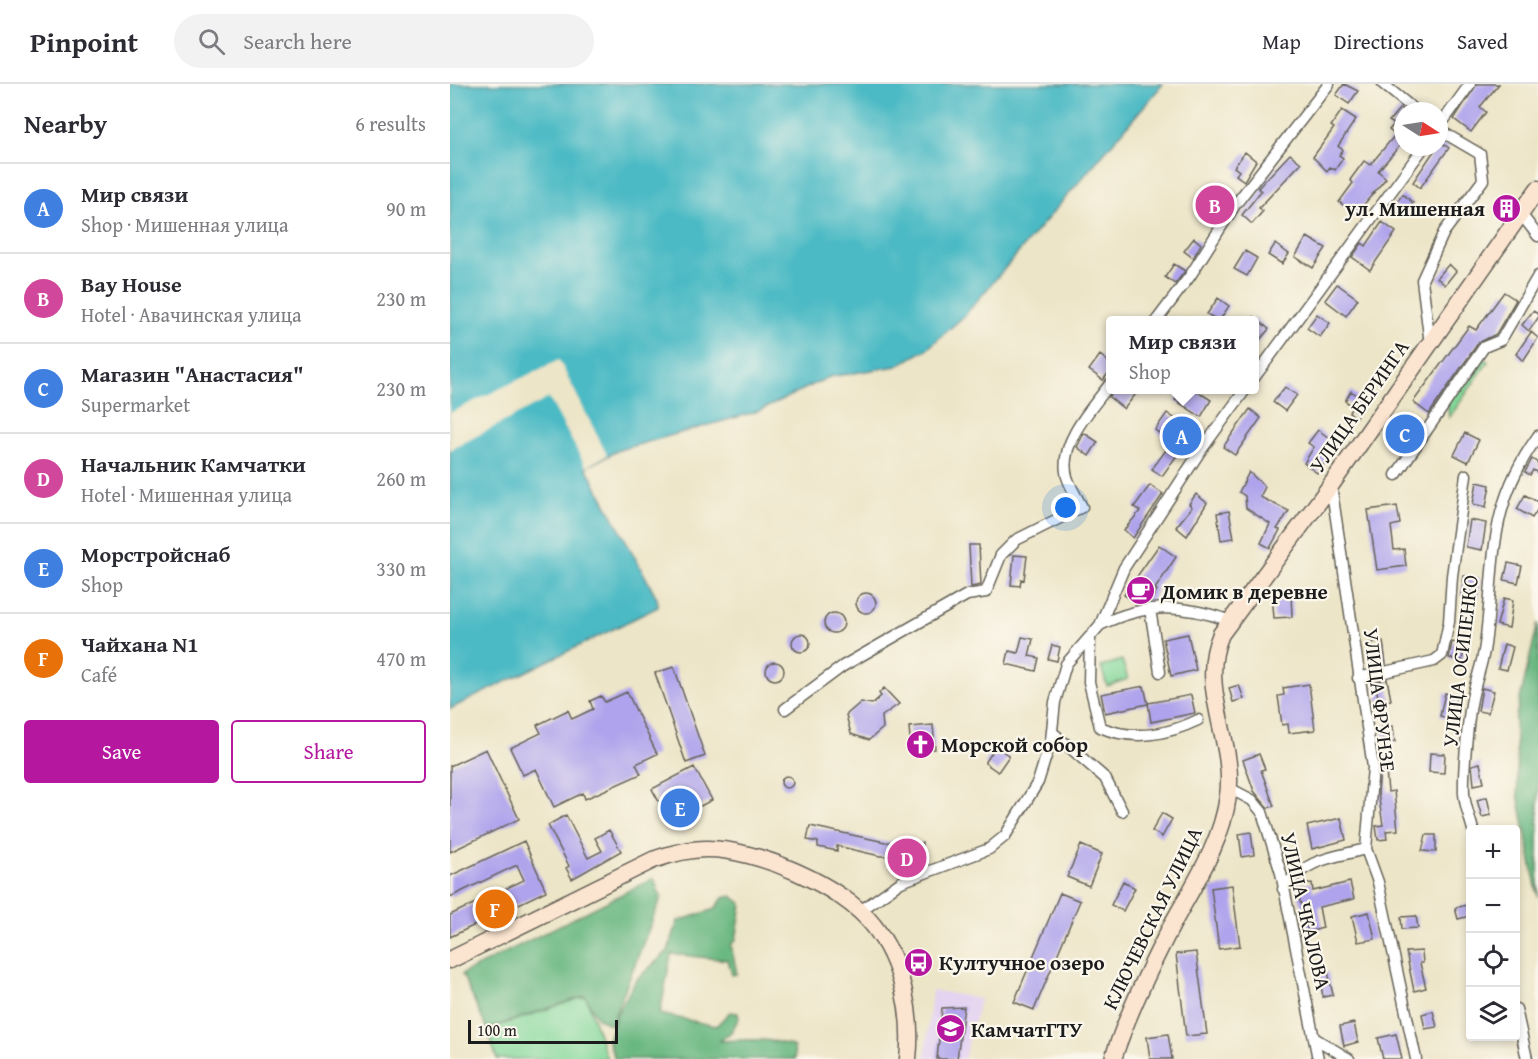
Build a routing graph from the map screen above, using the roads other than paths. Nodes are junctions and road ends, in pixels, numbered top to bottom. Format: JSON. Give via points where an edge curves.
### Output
{"nodes":[{"id":1,"x":1329,"y":84,"type":"edge"},
{"id":2,"x":1383,"y":84,"type":"edge"},
{"id":3,"x":1470,"y":84,"type":"edge"},
{"id":4,"x":1405,"y":102,"type":"edge"},
{"id":5,"x":1448,"y":116,"type":"edge"},
{"id":6,"x":1448,"y":134,"type":"edge"},
{"id":7,"x":1417,"y":156,"type":"edge"},
{"id":8,"x":1538,"y":189,"type":"edge"},
{"id":9,"x":1521,"y":214,"type":"junction"},
{"id":10,"x":1538,"y":236,"type":"edge"},
{"id":11,"x":1538,"y":276,"type":"edge"},
{"id":12,"x":1161,"y":316,"type":"edge"},
{"id":13,"x":1430,"y":344,"type":"junction"},
{"id":14,"x":1259,"y":371,"type":"edge"},
{"id":15,"x":1106,"y":390,"type":"edge"},
{"id":16,"x":1242,"y":394,"type":"edge"},
{"id":17,"x":1538,"y":436,"type":"edge"},
{"id":18,"x":1466,"y":475,"type":"dead end"},
{"id":19,"x":1396,"y":476,"type":"dead end"},
{"id":20,"x":1331,"y":484,"type":"junction"},
{"id":21,"x":1150,"y":609,"type":"junction"},
{"id":22,"x":1228,"y":620,"type":"junction"},
{"id":23,"x":1100,"y":625,"type":"junction"},
{"id":24,"x":1090,"y":638,"type":"junction"},
{"id":25,"x":1160,"y":672,"type":"dead end"},
{"id":26,"x":1358,"y":678,"type":"junction"},
{"id":27,"x":785,"y":709,"type":"dead end"},
{"id":28,"x":1198,"y":720,"type":"dead end"},
{"id":29,"x":1052,"y":732,"type":"junction"},
{"id":30,"x":1229,"y":788,"type":"junction"},
{"id":31,"x":1122,"y":811,"type":"dead end"},
{"id":32,"x":1472,"y":825,"type":"edge"},
{"id":33,"x":1366,"y":849,"type":"junction"},
{"id":34,"x":1283,"y":889,"type":"junction"},
{"id":35,"x":860,"y":911,"type":"junction"},
{"id":36,"x":450,"y":960,"type":"edge"},
{"id":37,"x":1520,"y":1030,"type":"edge"},
{"id":38,"x":1316,"y":1039,"type":"junction"},
{"id":39,"x":908,"y":1059,"type":"edge"},
{"id":40,"x":1113,"y":1059,"type":"edge"},
{"id":41,"x":1318,"y":1059,"type":"edge"},
{"id":42,"x":1349,"y":1059,"type":"edge"},
{"id":43,"x":1416,"y":1059,"type":"edge"},
{"id":44,"x":1527,"y":1059,"type":"edge"}],
"edges":[{"from":1,"to":12,"type":"street","via":[[1241,196]]},
{"from":2,"to":4,"type":"street"},
{"from":3,"to":5,"type":"street"},
{"from":6,"to":13,"type":"street","via":[[1480,154],[1483,180],[1444,232],[1422,280]]},
{"from":7,"to":14,"type":"street"},
{"from":8,"to":9,"type":"main road","name":"УЛИЦА БЕРИНГА"},
{"from":9,"to":10,"type":"street"},
{"from":9,"to":13,"type":"main road","name":"УЛИЦА БЕРИНГА"},
{"from":11,"to":19,"type":"street","via":[[1501,340],[1484,347]]},
{"from":13,"to":20,"type":"main road","name":"УЛИЦА БЕРИНГА"},
{"from":15,"to":27,"type":"street","via":[[1070,443],[1066,459],[1066,474],[1082,507],[1016,540],[1001,555],[986,592],[967,595],[843,666]]},
{"from":16,"to":23,"type":"street","via":[[1124,568]]},
{"from":17,"to":32,"type":"street","name":"УЛИЦА ОСИПЕНКО","via":[[1513,474],[1493,549],[1485,647],[1472,696],[1464,794]]},
{"from":18,"to":26,"type":"street","via":[[1442,655],[1434,661]]},
{"from":20,"to":22,"type":"main road","name":"УЛИЦА БЕРИНГА"},
{"from":20,"to":26,"type":"street","name":"УЛИЦА ФРУНЗЕ"},
{"from":21,"to":22,"type":"street","via":[[1175,607]]},
{"from":21,"to":23,"type":"street","via":[[1125,613]]},
{"from":21,"to":25,"type":"street"},
{"from":22,"to":30,"type":"main road","name":"КЛЮЧЕВСКАЯ УЛИЦА","via":[[1217,642],[1213,678],[1228,759]]},
{"from":23,"to":24,"type":"street"},
{"from":24,"to":28,"type":"street","via":[[1089,682],[1100,727],[1134,737],[1179,729]]},
{"from":24,"to":29,"type":"street","via":[[1066,664],[1055,702]]},
{"from":26,"to":33,"type":"street","name":"УЛИЦА ФРУНЗЕ","via":[[1372,767]]},
{"from":29,"to":31,"type":"street","via":[[1105,778]]},
{"from":29,"to":35,"type":"street","via":[[1035,788],[1005,836],[989,849],[890,888]]},
{"from":30,"to":34,"type":"street","name":"УЛИЦА ЧКАЛОВА","via":[[1252,800],[1262,812]]},
{"from":30,"to":40,"type":"main road","name":"КЛЮЧЕВСКАЯ УЛИЦА","via":[[1211,853],[1155,959]]},
{"from":33,"to":34,"type":"street","via":[[1297,871]]},
{"from":33,"to":43,"type":"street","name":"УЛИЦА ФРУНЗЕ","via":[[1378,882]]},
{"from":34,"to":38,"type":"street","name":"УЛИЦА ЧКАЛОВА"},
{"from":35,"to":36,"type":"main road","via":[[828,889],[767,862],[731,851],[694,849],[632,869]]},
{"from":35,"to":39,"type":"main road","via":[[882,936],[899,977],[909,1021]]},
{"from":37,"to":44,"type":"street"},
{"from":38,"to":41,"type":"street","name":"УЛИЦА ЧКАЛОВА"},
{"from":38,"to":42,"type":"street"}]}
